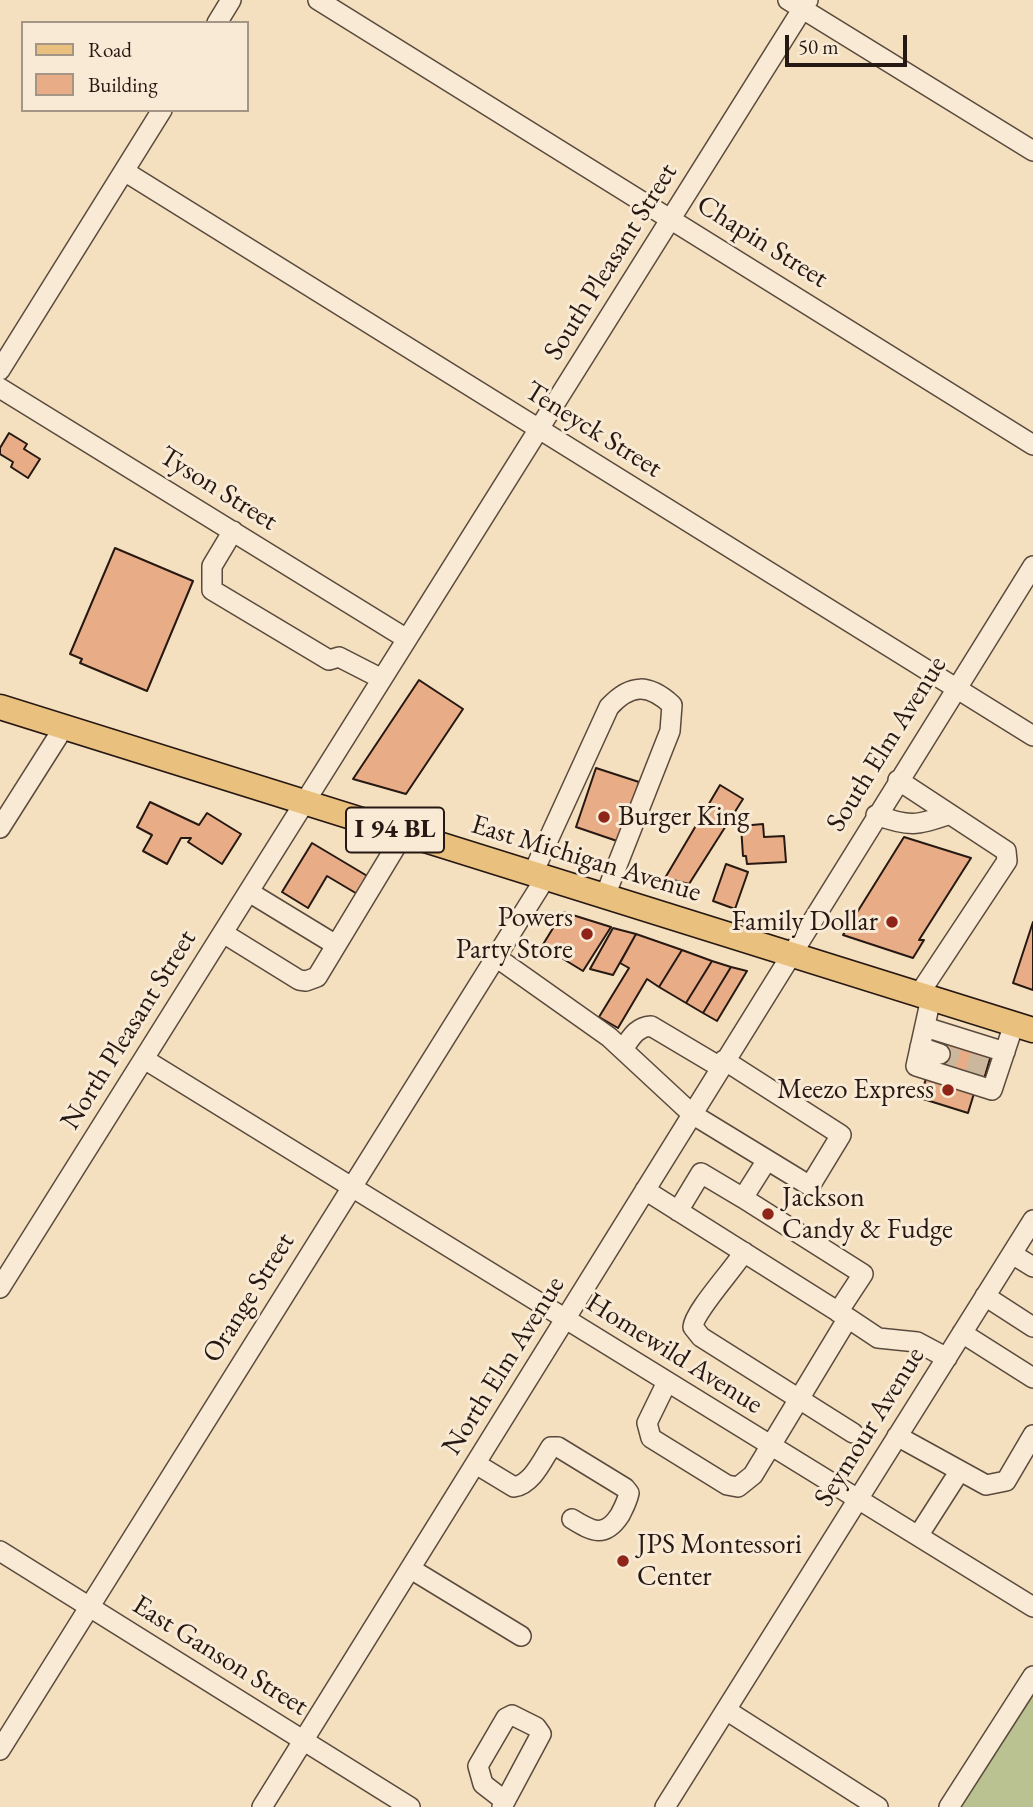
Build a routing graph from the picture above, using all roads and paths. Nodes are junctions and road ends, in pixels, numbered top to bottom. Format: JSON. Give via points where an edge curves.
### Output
{"nodes":[{"id":1,"x":231,"y":0,"type":"edge"},
{"id":2,"x":318,"y":0,"type":"edge"},
{"id":3,"x":800,"y":3,"type":"edge"},
{"id":4,"x":218,"y":21,"type":"edge"},
{"id":5,"x":161,"y":112,"type":"edge"},
{"id":6,"x":1033,"y":151,"type":"edge"},
{"id":7,"x":124,"y":171,"type":"junction"},
{"id":8,"x":671,"y":218,"type":"junction"},
{"id":9,"x":0,"y":370,"type":"edge"},
{"id":10,"x":0,"y":388,"type":"edge"},
{"id":11,"x":539,"y":430,"type":"junction"},
{"id":12,"x":1033,"y":445,"type":"edge"},
{"id":13,"x":233,"y":531,"type":"junction"},
{"id":14,"x":1033,"y":566,"type":"edge"},
{"id":15,"x":407,"y":639,"type":"junction"},
{"id":16,"x":382,"y":679,"type":"junction"},
{"id":17,"x":956,"y":687,"type":"junction"},
{"id":18,"x":0,"y":707,"type":"edge"},
{"id":19,"x":64,"y":727,"type":"junction"},
{"id":20,"x":1033,"y":736,"type":"edge"},
{"id":21,"x":898,"y":780,"type":"junction"},
{"id":22,"x":305,"y":803,"type":"junction"},
{"id":23,"x":950,"y":814,"type":"junction"},
{"id":24,"x":876,"y":815,"type":"junction"},
{"id":25,"x":0,"y":828,"type":"edge"},
{"id":26,"x":404,"y":834,"type":"junction"},
{"id":27,"x":539,"y":875,"type":"junction"},
{"id":28,"x":249,"y":892,"type":"junction"},
{"id":29,"x":605,"y":896,"type":"junction"},
{"id":30,"x":223,"y":933,"type":"junction"},
{"id":31,"x":337,"y":945,"type":"junction"},
{"id":32,"x":790,"y":953,"type":"junction"},
{"id":33,"x":496,"y":957,"type":"junction"},
{"id":34,"x":925,"y":996,"type":"junction"},
{"id":35,"x":925,"y":1027,"type":"junction"},
{"id":36,"x":1023,"y":1027,"type":"edge"},
{"id":37,"x":920,"y":1047,"type":"junction"},
{"id":38,"x":623,"y":1049,"type":"junction"},
{"id":39,"x":1005,"y":1052,"type":"junction"},
{"id":40,"x":940,"y":1054,"type":"tunnel mouth"},
{"id":41,"x":144,"y":1059,"type":"junction"},
{"id":42,"x":722,"y":1064,"type":"junction"},
{"id":43,"x":692,"y":1114,"type":"junction"},
{"id":44,"x":767,"y":1160,"type":"junction"},
{"id":45,"x":352,"y":1186,"type":"junction"},
{"id":46,"x":645,"y":1190,"type":"junction"},
{"id":47,"x":743,"y":1198,"type":"junction"},
{"id":48,"x":678,"y":1211,"type":"junction"},
{"id":49,"x":1033,"y":1220,"type":"edge"},
{"id":50,"x":744,"y":1252,"type":"junction"},
{"id":51,"x":1012,"y":1254,"type":"junction"},
{"id":52,"x":1033,"y":1268,"type":"edge"},
{"id":53,"x":0,"y":1288,"type":"edge"},
{"id":54,"x":985,"y":1296,"type":"junction"},
{"id":55,"x":843,"y":1315,"type":"junction"},
{"id":56,"x":566,"y":1320,"type":"junction"},
{"id":57,"x":1033,"y":1327,"type":"edge"},
{"id":58,"x":962,"y":1333,"type":"junction"},
{"id":59,"x":947,"y":1358,"type":"junction"},
{"id":60,"x":1033,"y":1378,"type":"edge"},
{"id":61,"x":667,"y":1382,"type":"junction"},
{"id":62,"x":798,"y":1398,"type":"junction"},
{"id":63,"x":853,"y":1433,"type":"dead end"},
{"id":64,"x":1033,"y":1435,"type":"edge"},
{"id":65,"x":897,"y":1436,"type":"junction"},
{"id":66,"x":770,"y":1446,"type":"junction"},
{"id":67,"x":476,"y":1464,"type":"junction"},
{"id":68,"x":959,"y":1472,"type":"junction"},
{"id":69,"x":858,"y":1499,"type":"junction"},
{"id":70,"x":572,"y":1519,"type":"dead end"},
{"id":71,"x":918,"y":1536,"type":"junction"},
{"id":72,"x":0,"y":1551,"type":"edge"},
{"id":73,"x":411,"y":1569,"type":"junction"},
{"id":74,"x":88,"y":1607,"type":"junction"},
{"id":75,"x":1033,"y":1607,"type":"edge"},
{"id":76,"x":521,"y":1636,"type":"dead end"},
{"id":77,"x":1033,"y":1676,"type":"edge"},
{"id":78,"x":726,"y":1710,"type":"junction"},
{"id":79,"x":304,"y":1741,"type":"junction"},
{"id":80,"x":0,"y":1750,"type":"edge"},
{"id":81,"x":262,"y":1807,"type":"edge"},
{"id":82,"x":410,"y":1807,"type":"edge"},
{"id":83,"x":665,"y":1807,"type":"edge"},
{"id":84,"x":878,"y":1807,"type":"edge"},
{"id":85,"x":949,"y":1807,"type":"edge"}],
"edges":[{"from":1,"to":4,"type":"street"},
{"from":2,"to":8,"type":"street","name":"Chapin Street"},
{"from":3,"to":6,"type":"street"},
{"from":3,"to":8,"type":"street","name":"South Pleasant Street"},
{"from":5,"to":7,"type":"street"},
{"from":7,"to":9,"type":"street"},
{"from":7,"to":11,"type":"street","name":"Teneyck Street"},
{"from":8,"to":11,"type":"street","name":"South Pleasant Street"},
{"from":8,"to":12,"type":"street","name":"Chapin Street"},
{"from":10,"to":13,"type":"street","name":"Tyson Street"},
{"from":11,"to":15,"type":"street","name":"South Pleasant Street"},
{"from":11,"to":17,"type":"street","name":"Teneyck Street"},
{"from":13,"to":15,"type":"street","name":"Tyson Street"},
{"from":13,"to":16,"type":"street","via":[[212,566],[212,590],[329,660],[339,657]]},
{"from":14,"to":17,"type":"street","name":"South Elm Avenue"},
{"from":15,"to":16,"type":"street","name":"South Pleasant Street"},
{"from":16,"to":22,"type":"street","name":"South Pleasant Street"},
{"from":17,"to":20,"type":"street","name":"Teneyck Street"},
{"from":17,"to":21,"type":"street","name":"South Elm Avenue"},
{"from":18,"to":19,"type":"main road","name":"East Michigan Avenue","number":"I 94 BL"},
{"from":19,"to":22,"type":"main road","name":"East Michigan Avenue","number":"I 94 BL"},
{"from":19,"to":25,"type":"street"},
{"from":21,"to":23,"type":"street"},
{"from":21,"to":24,"type":"street","name":"South Elm Avenue"},
{"from":22,"to":26,"type":"main road","name":"East Michigan Avenue","number":"I 94 BL"},
{"from":22,"to":28,"type":"street","name":"North Pleasant Street"},
{"from":23,"to":24,"type":"street","via":[[918,825]]},
{"from":23,"to":34,"type":"street","via":[[1006,851],[1007,861]]},
{"from":24,"to":32,"type":"street","name":"South Elm Avenue"},
{"from":26,"to":27,"type":"main road","name":"East Michigan Avenue","number":"I 94 BL"},
{"from":26,"to":31,"type":"street"},
{"from":27,"to":29,"type":"main road","name":"East Michigan Avenue","number":"I 94 BL"},
{"from":27,"to":29,"type":"street","name":"Orange Street","via":[[609,707],[622,694],[638,688],[660,694],[672,705],[670,731]]},
{"from":27,"to":33,"type":"street","name":"Orange Street"},
{"from":28,"to":30,"type":"street","name":"North Pleasant Street"},
{"from":28,"to":31,"type":"street"},
{"from":29,"to":32,"type":"main road","name":"East Michigan Avenue","number":"I 94 BL"},
{"from":30,"to":31,"type":"street","via":[[306,981],[317,977]]},
{"from":30,"to":41,"type":"street","name":"North Pleasant Street"},
{"from":32,"to":34,"type":"main road","name":"East Michigan Avenue","number":"I 94 BL"},
{"from":32,"to":42,"type":"street","name":"North Elm Avenue"},
{"from":33,"to":38,"type":"street"},
{"from":33,"to":45,"type":"street","name":"Orange Street"},
{"from":34,"to":35,"type":"street"},
{"from":34,"to":36,"type":"main road","name":"East Michigan Avenue","number":"I 94 BL"},
{"from":35,"to":37,"type":"street"},
{"from":35,"to":39,"type":"street"},
{"from":36,"to":39,"type":"street"},
{"from":37,"to":39,"type":"street","via":[[916,1066],[992,1090],[993,1070]]},
{"from":37,"to":40,"type":"street"},
{"from":38,"to":42,"type":"street","via":[[635,1032],[651,1026]]},
{"from":38,"to":43,"type":"street"},
{"from":41,"to":45,"type":"street","name":"Homewild Avenue"},
{"from":41,"to":53,"type":"street","name":"North Pleasant Street"},
{"from":42,"to":43,"type":"street","name":"North Elm Avenue"},
{"from":42,"to":44,"type":"street","via":[[841,1135],[810,1186]]},
{"from":43,"to":44,"type":"street"},
{"from":43,"to":46,"type":"street","name":"North Elm Avenue"},
{"from":44,"to":47,"type":"street"},
{"from":45,"to":56,"type":"street","name":"Homewild Avenue"},
{"from":45,"to":74,"type":"street","name":"Orange Street"},
{"from":46,"to":48,"type":"street"},
{"from":46,"to":56,"type":"street","name":"North Elm Avenue"},
{"from":47,"to":48,"type":"street","via":[[701,1173]]},
{"from":47,"to":55,"type":"street","via":[[863,1274]]},
{"from":48,"to":50,"type":"street"},
{"from":49,"to":51,"type":"street","name":"Seymour Avenue"},
{"from":50,"to":55,"type":"street"},
{"from":50,"to":62,"type":"street","via":[[693,1318],[693,1327],[701,1338]]},
{"from":51,"to":52,"type":"street"},
{"from":51,"to":54,"type":"street","name":"Seymour Avenue"},
{"from":54,"to":57,"type":"street"},
{"from":54,"to":58,"type":"street","name":"Seymour Avenue"},
{"from":55,"to":59,"type":"street","via":[[878,1338],[917,1342]]},
{"from":55,"to":62,"type":"street"},
{"from":56,"to":61,"type":"street","name":"Homewild Avenue"},
{"from":56,"to":67,"type":"street","name":"North Elm Avenue"},
{"from":58,"to":59,"type":"street","name":"Seymour Avenue"},
{"from":58,"to":60,"type":"street"},
{"from":59,"to":65,"type":"street","name":"Seymour Avenue"},
{"from":61,"to":66,"type":"street","name":"Homewild Avenue"},
{"from":61,"to":66,"type":"street","via":[[647,1423],[659,1445],[738,1487],[753,1475]]},
{"from":62,"to":63,"type":"street"},
{"from":62,"to":66,"type":"street"},
{"from":64,"to":68,"type":"street","via":[[1006,1481],[986,1486]]},
{"from":65,"to":68,"type":"street"},
{"from":65,"to":69,"type":"street","name":"Seymour Avenue"},
{"from":66,"to":69,"type":"street","name":"Homewild Avenue"},
{"from":67,"to":70,"type":"street","via":[[514,1487],[520,1486],[551,1447],[558,1447],[629,1493],[612,1527],[602,1533]]},
{"from":67,"to":73,"type":"street","name":"North Elm Avenue"},
{"from":68,"to":71,"type":"street"},
{"from":69,"to":71,"type":"street","name":"Homewild Avenue"},
{"from":69,"to":78,"type":"street","name":"Seymour Avenue"},
{"from":71,"to":75,"type":"street","name":"Homewild Avenue"},
{"from":72,"to":74,"type":"street","name":"East Ganson Street"},
{"from":73,"to":76,"type":"street"},
{"from":73,"to":79,"type":"street","name":"North Elm Avenue"},
{"from":74,"to":79,"type":"street","name":"East Ganson Street"},
{"from":74,"to":80,"type":"street","name":"Orange Street"},
{"from":77,"to":85,"type":"street"},
{"from":78,"to":83,"type":"street","name":"Seymour Avenue"},
{"from":78,"to":84,"type":"street"},
{"from":79,"to":81,"type":"street","name":"North Elm Avenue"},
{"from":79,"to":82,"type":"street","name":"East Ganson Street"}]}
